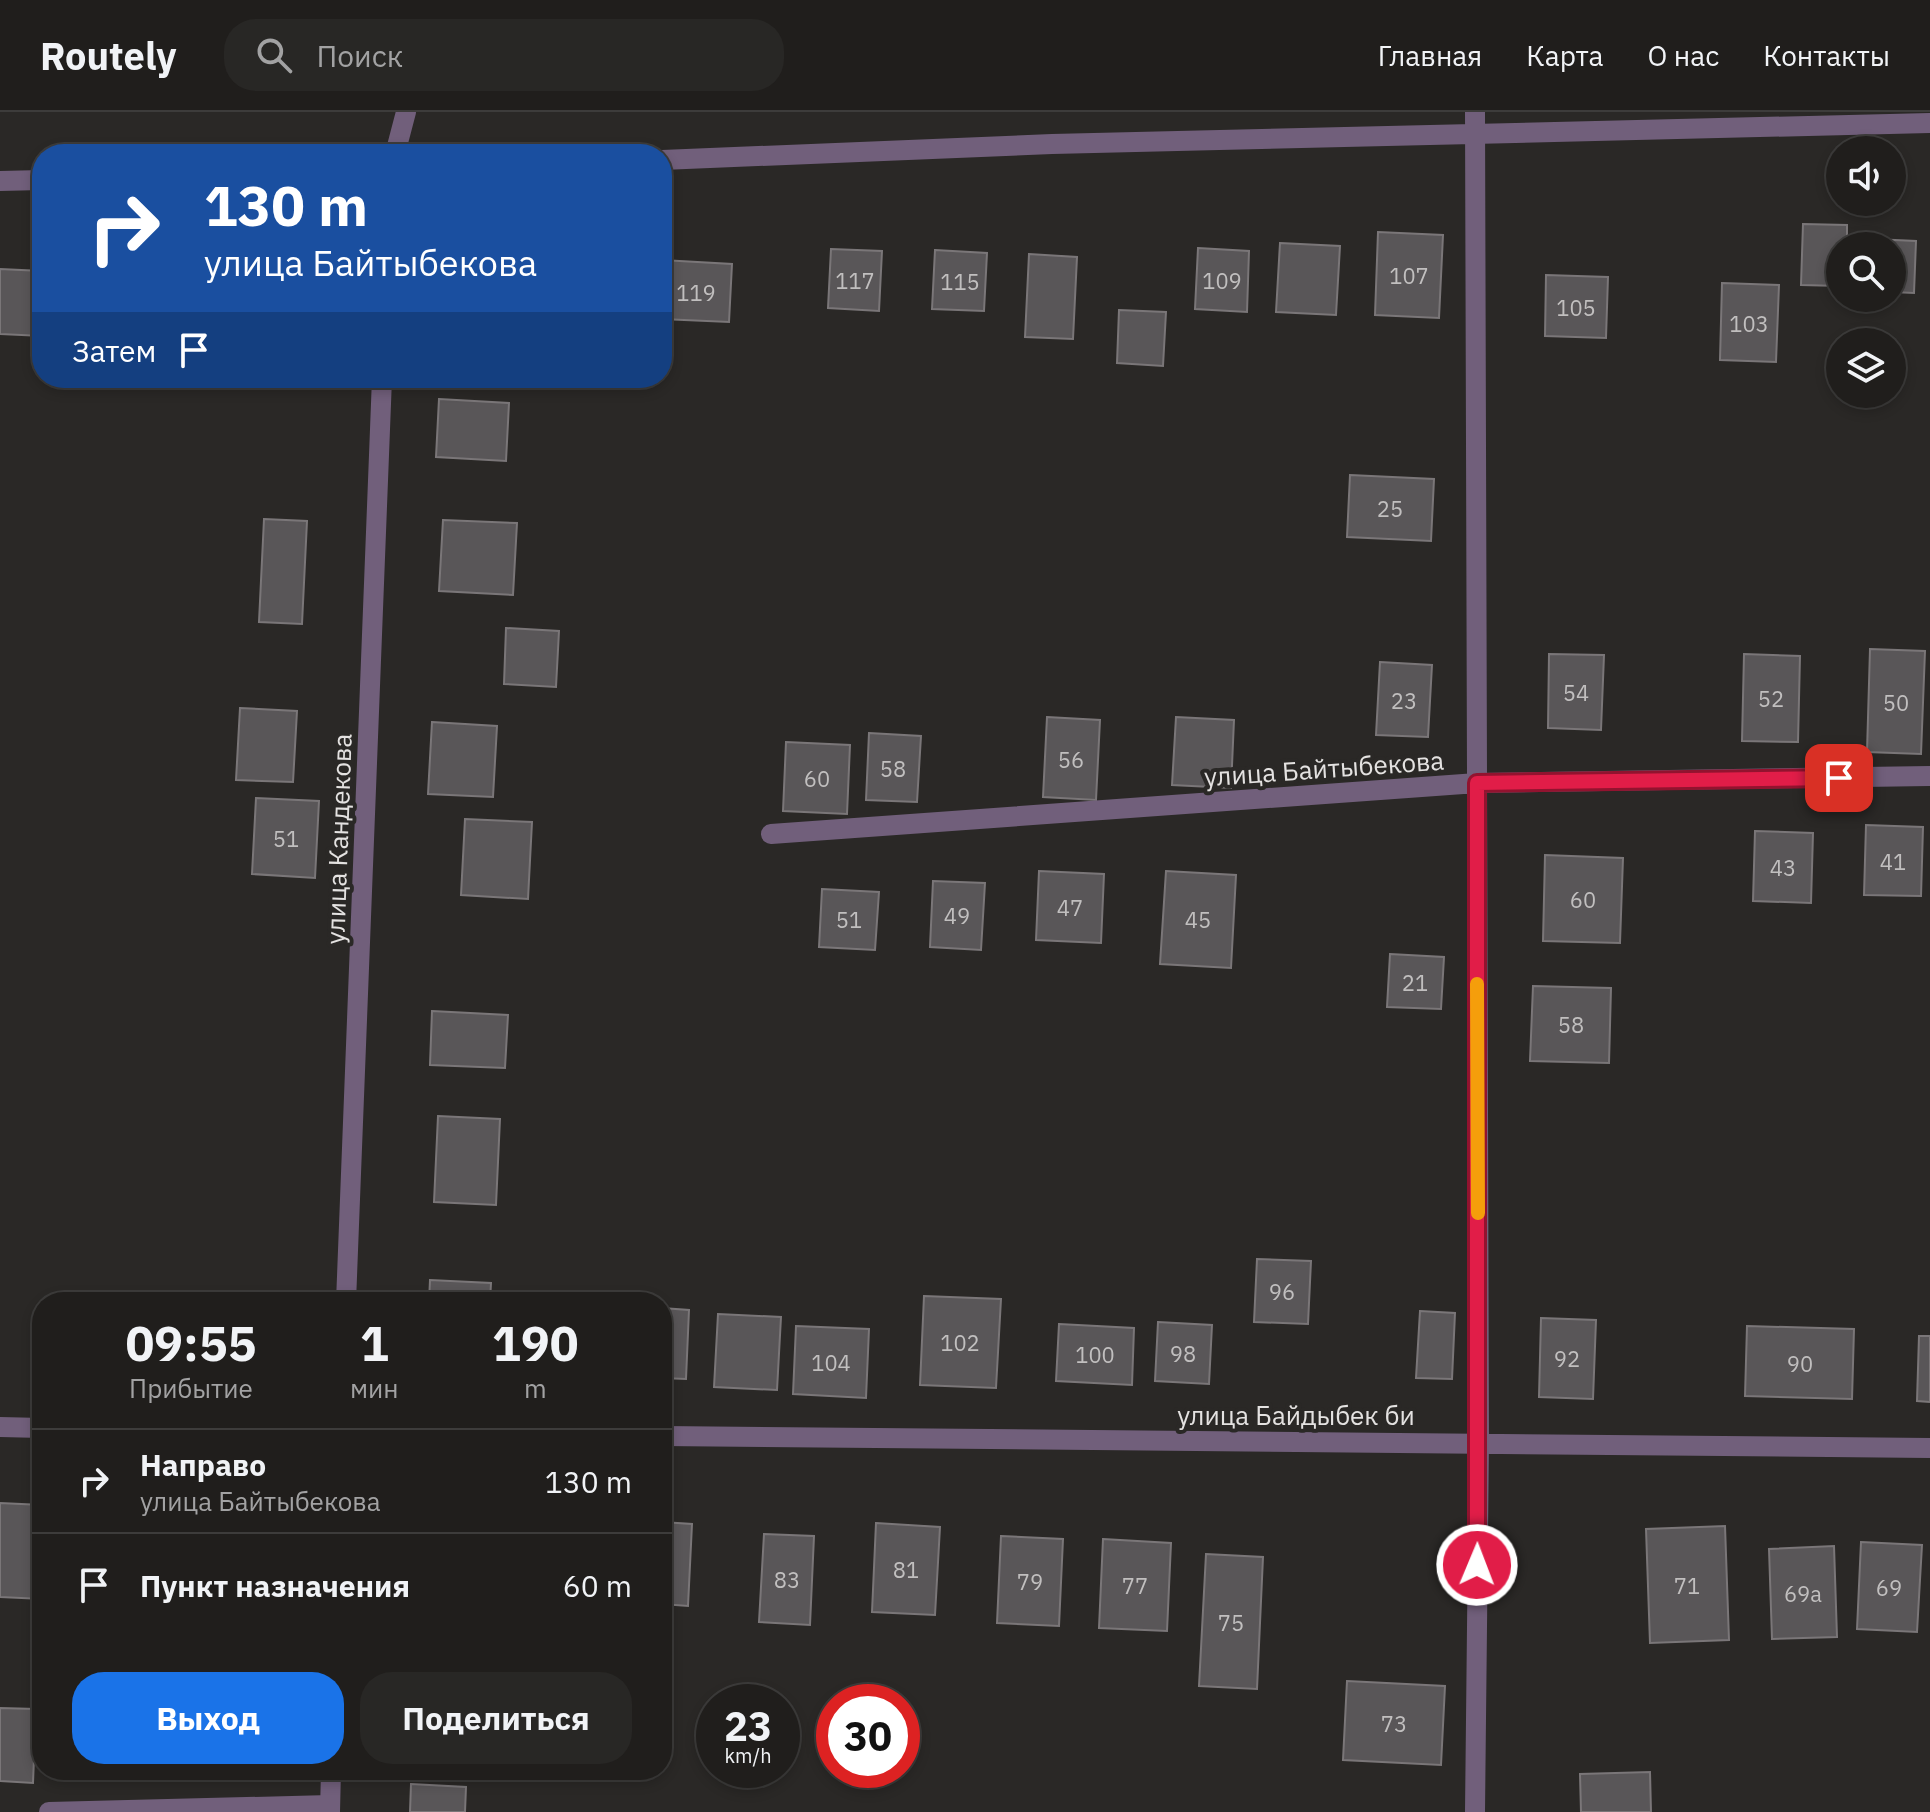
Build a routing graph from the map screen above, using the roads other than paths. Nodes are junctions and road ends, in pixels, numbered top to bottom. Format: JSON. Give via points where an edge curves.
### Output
{"nodes":[{"id":1,"x":406,"y":112,"type":"edge"},
{"id":2,"x":1475,"y":112,"type":"edge"},
{"id":3,"x":1930,"y":123,"type":"edge"},
{"id":4,"x":1476,"y":134,"type":"junction"},
{"id":5,"x":398,"y":144,"type":"edge"},
{"id":6,"x":672,"y":160,"type":"edge"},
{"id":7,"x":32,"y":180,"type":"edge"},
{"id":8,"x":0,"y":181,"type":"edge"},
{"id":9,"x":382,"y":388,"type":"edge"},
{"id":10,"x":1930,"y":776,"type":"edge"},
{"id":11,"x":1477,"y":783,"type":"junction"},
{"id":12,"x":771,"y":834,"type":"dead end"},
{"id":13,"x":346,"y":1292,"type":"edge"},
{"id":14,"x":0,"y":1427,"type":"edge"},
{"id":15,"x":32,"y":1428,"type":"edge"},
{"id":16,"x":672,"y":1436,"type":"edge"},
{"id":17,"x":1479,"y":1442,"type":"junction"},
{"id":18,"x":1930,"y":1448,"type":"edge"},
{"id":19,"x":331,"y":1780,"type":"edge"},
{"id":20,"x":330,"y":1808,"type":"edge"},
{"id":21,"x":49,"y":1812,"type":"edge"},
{"id":22,"x":1475,"y":1812,"type":"edge"}],
"edges":[{"from":1,"to":5,"type":"street"},
{"from":2,"to":4,"type":"street"},
{"from":3,"to":4,"type":"street"},
{"from":4,"to":6,"type":"street"},
{"from":4,"to":11,"type":"street"},
{"from":7,"to":8,"type":"street"},
{"from":9,"to":13,"type":"street","name":"улица Кандекова"},
{"from":10,"to":11,"type":"street","name":"улица Байтыбекова"},
{"from":11,"to":12,"type":"street","name":"улица Байтыбекова"},
{"from":11,"to":17,"type":"street"},
{"from":14,"to":15,"type":"street"},
{"from":16,"to":17,"type":"street","name":"улица Байдыбек би"},
{"from":17,"to":18,"type":"street","name":"улица Байдыбек би"},
{"from":17,"to":22,"type":"street"},
{"from":19,"to":20,"type":"street"},
{"from":20,"to":21,"type":"street"}]}
